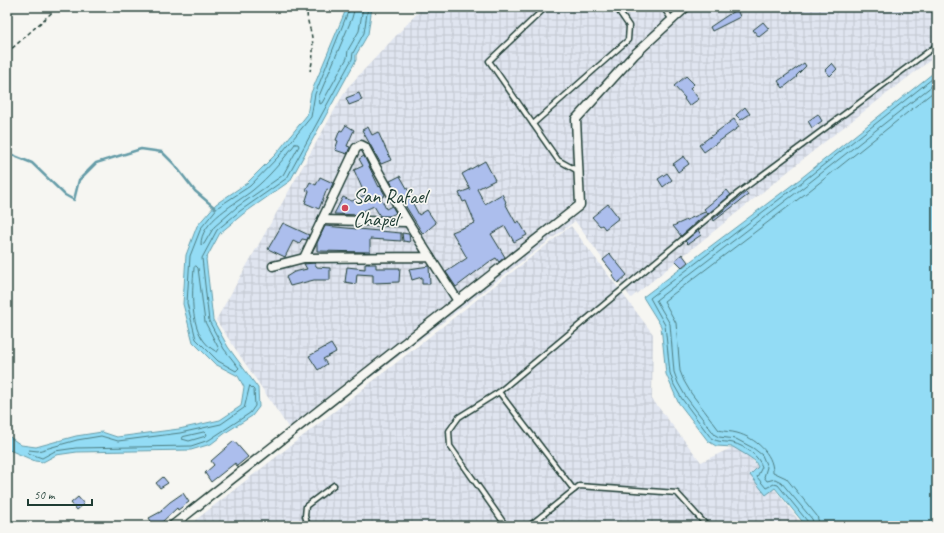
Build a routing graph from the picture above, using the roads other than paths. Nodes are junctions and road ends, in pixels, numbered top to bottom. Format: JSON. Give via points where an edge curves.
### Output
{"nodes":[{"id":1,"x":546,"y":7,"type":"edge"},
{"id":2,"x":616,"y":7,"type":"edge"},
{"id":3,"x":663,"y":7,"type":"edge"},
{"id":4,"x":686,"y":7,"type":"edge"},
{"id":5,"x":672,"y":20,"type":"junction"},
{"id":6,"x":937,"y":45,"type":"edge"},
{"id":7,"x":533,"y":124,"type":"junction"},
{"id":8,"x":578,"y":171,"type":"junction"},
{"id":9,"x":322,"y":220,"type":"junction"},
{"id":10,"x":407,"y":222,"type":"junction"},
{"id":11,"x":430,"y":257,"type":"junction"},
{"id":12,"x":304,"y":258,"type":"junction"},
{"id":13,"x":273,"y":266,"type":"dead end"},
{"id":14,"x":458,"y":301,"type":"junction"},
{"id":15,"x":499,"y":392,"type":"junction"},
{"id":16,"x":334,"y":485,"type":"dead end"},
{"id":17,"x":574,"y":490,"type":"junction"},
{"id":18,"x":172,"y":526,"type":"edge"},
{"id":19,"x":308,"y":526,"type":"edge"},
{"id":20,"x":506,"y":526,"type":"edge"},
{"id":21,"x":529,"y":526,"type":"edge"},
{"id":22,"x":706,"y":526,"type":"edge"}],
"edges":[{"from":1,"to":7,"type":"lane","via":[[489,61]]},
{"from":2,"to":7,"type":"lane","via":[[629,26],[628,40]]},
{"from":3,"to":5,"type":"lane"},
{"from":4,"to":5,"type":"street"},
{"from":5,"to":8,"type":"street","via":[[634,55],[576,119]]},
{"from":6,"to":15,"type":"lane","via":[[738,192]]},
{"from":7,"to":8,"type":"lane","via":[[558,160]]},
{"from":8,"to":14,"type":"street","via":[[580,205]]},
{"from":9,"to":10,"type":"street"},
{"from":9,"to":10,"type":"street","via":[[356,148],[361,146],[365,147]]},
{"from":9,"to":12,"type":"street"},
{"from":10,"to":11,"type":"street"},
{"from":11,"to":12,"type":"street"},
{"from":11,"to":14,"type":"street"},
{"from":12,"to":13,"type":"street"},
{"from":14,"to":18,"type":"street"},
{"from":15,"to":17,"type":"lane"},
{"from":15,"to":20,"type":"lane","via":[[459,417],[449,431],[450,446]]},
{"from":16,"to":19,"type":"lane","via":[[306,506]]},
{"from":17,"to":21,"type":"lane"},
{"from":17,"to":22,"type":"lane","via":[[579,486],[677,493]]}]}
